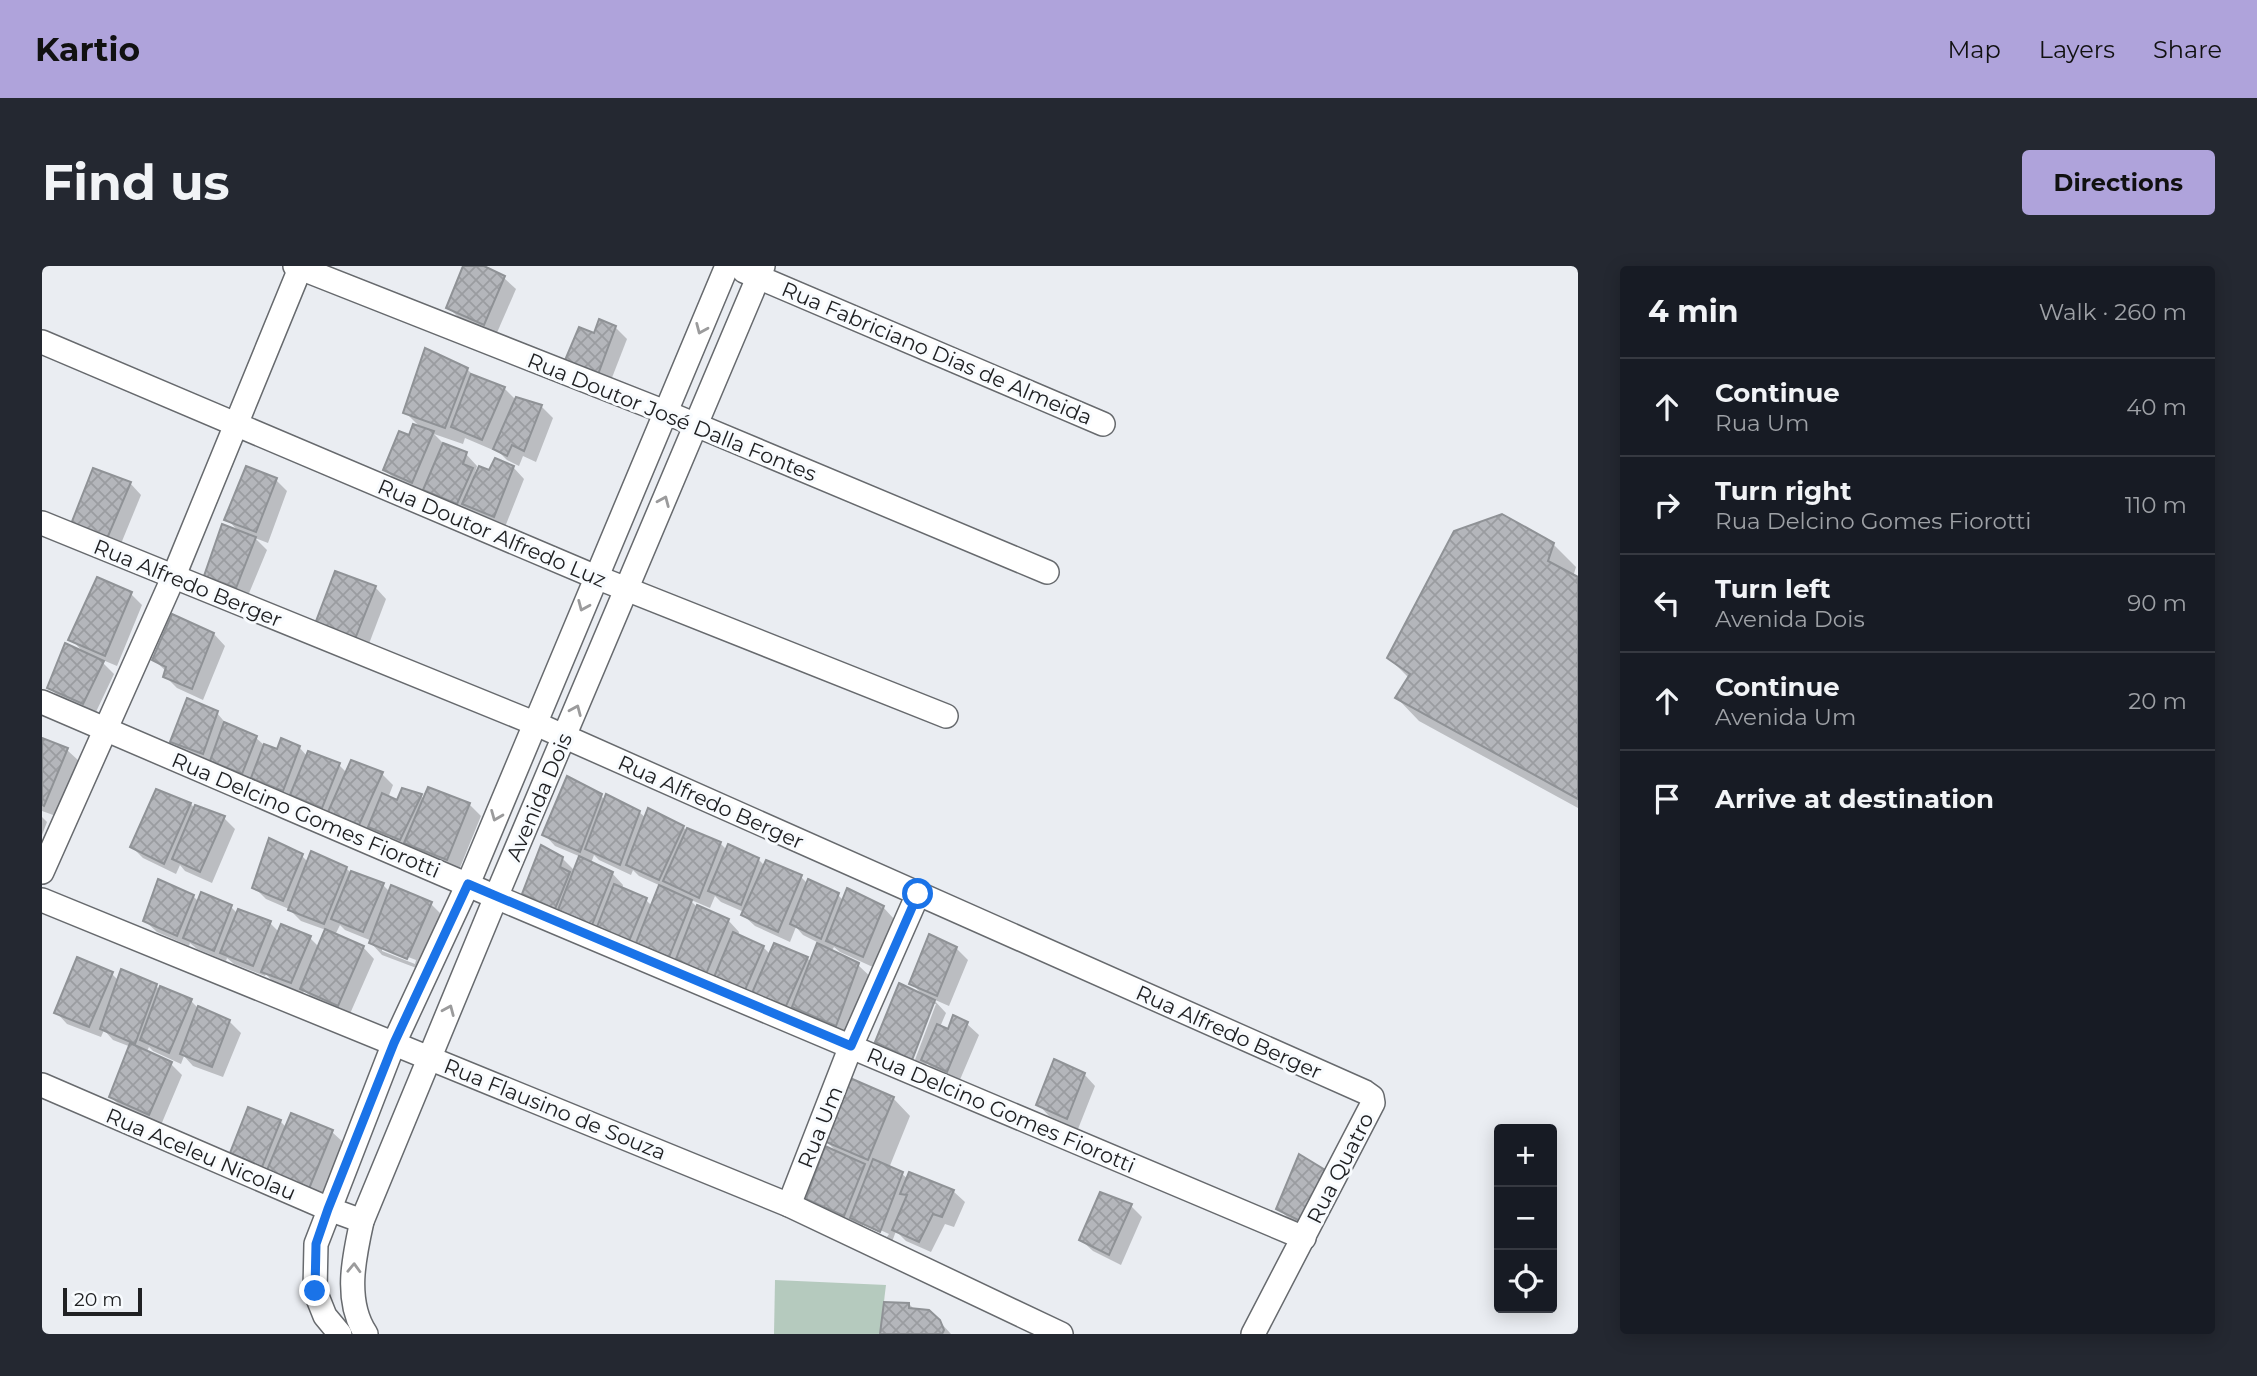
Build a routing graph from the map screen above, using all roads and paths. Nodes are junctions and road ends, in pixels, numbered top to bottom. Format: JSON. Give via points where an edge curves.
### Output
{"nodes":[{"id":1,"x":729,"y":266,"type":"edge"},
{"id":2,"x":299,"y":267,"type":"edge"},
{"id":3,"x":760,"y":272,"type":"edge"},
{"id":4,"x":42,"y":342,"type":"edge"},
{"id":5,"x":665,"y":412,"type":"junction"},
{"id":6,"x":235,"y":424,"type":"junction"},
{"id":7,"x":1103,"y":424,"type":"dead end"},
{"id":8,"x":696,"y":425,"type":"junction"},
{"id":9,"x":42,"y":523,"type":"edge"},
{"id":10,"x":1047,"y":572,"type":"dead end"},
{"id":11,"x":596,"y":577,"type":"junction"},
{"id":12,"x":173,"y":578,"type":"junction"},
{"id":13,"x":627,"y":590,"type":"junction"},
{"id":14,"x":42,"y":702,"type":"edge"},
{"id":15,"x":946,"y":716,"type":"dead end"},
{"id":16,"x":534,"y":723,"type":"junction"},
{"id":17,"x":106,"y":730,"type":"junction"},
{"id":18,"x":565,"y":737,"type":"junction"},
{"id":19,"x":42,"y":872,"type":"edge"},
{"id":20,"x":468,"y":884,"type":"junction"},
{"id":21,"x":918,"y":894,"type":"junction"},
{"id":22,"x":496,"y":897,"type":"junction"},
{"id":23,"x":42,"y":900,"type":"edge"},
{"id":24,"x":394,"y":1043,"type":"junction"},
{"id":25,"x":851,"y":1046,"type":"junction"},
{"id":26,"x":429,"y":1056,"type":"junction"},
{"id":27,"x":42,"y":1086,"type":"edge"},
{"id":28,"x":1372,"y":1097,"type":"joint"},
{"id":29,"x":789,"y":1205,"type":"junction"},
{"id":30,"x":328,"y":1209,"type":"junction"},
{"id":31,"x":362,"y":1221,"type":"junction"},
{"id":32,"x":1304,"y":1238,"type":"junction"},
{"id":33,"x":1032,"y":1328,"type":"edge"},
{"id":34,"x":340,"y":1334,"type":"edge"},
{"id":35,"x":366,"y":1334,"type":"edge"},
{"id":36,"x":1061,"y":1334,"type":"edge"},
{"id":37,"x":1253,"y":1334,"type":"edge"}],
"edges":[{"from":1,"to":3,"type":"street","name":"Rua Fabriciano Dias de Almeida"},
{"from":1,"to":5,"type":"street","name":"Avenida Dois","one_way":true},
{"from":2,"to":5,"type":"street","name":"Rua Doutor José Dalla Fontes"},
{"from":2,"to":6,"type":"street"},
{"from":3,"to":7,"type":"street","name":"Rua Fabriciano Dias de Almeida"},
{"from":3,"to":8,"type":"street","name":"Avenida Dois"},
{"from":4,"to":6,"type":"street","name":"Rua Doutor Alfredo Luz"},
{"from":5,"to":8,"type":"street","name":"Rua Doutor José Dalla Fontes"},
{"from":5,"to":11,"type":"street","name":"Avenida Dois"},
{"from":6,"to":11,"type":"street","name":"Rua Doutor Alfredo Luz"},
{"from":6,"to":12,"type":"street"},
{"from":8,"to":10,"type":"street","name":"Rua Doutor José Dalla Fontes"},
{"from":13,"to":8,"type":"street","name":"Avenida Dois","one_way":true},
{"from":9,"to":12,"type":"street","name":"Rua Alfredo Berger"},
{"from":11,"to":13,"type":"street","name":"Rua Doutor Alfredo Luz"},
{"from":11,"to":16,"type":"street","name":"Avenida Dois","one_way":true},
{"from":12,"to":16,"type":"street","name":"Rua Alfredo Berger"},
{"from":12,"to":17,"type":"street"},
{"from":13,"to":15,"type":"street","name":"Rua Doutor Alfredo Luz"},
{"from":18,"to":13,"type":"street","name":"Avenida Dois","one_way":true},
{"from":14,"to":17,"type":"street","name":"Rua Delcino Gomes Fiorotti"},
{"from":16,"to":18,"type":"street","name":"Rua Alfredo Berger"},
{"from":16,"to":20,"type":"street","name":"Avenida Dois","one_way":true},
{"from":17,"to":19,"type":"street"},
{"from":17,"to":20,"type":"street","name":"Rua Delcino Gomes Fiorotti"},
{"from":18,"to":21,"type":"street","name":"Rua Alfredo Berger"},
{"from":18,"to":22,"type":"street","name":"Avenida Dois"},
{"from":20,"to":22,"type":"street","name":"Rua Delcino Gomes Fiorotti"},
{"from":20,"to":24,"type":"street","name":"Avenida Dois"},
{"from":21,"to":25,"type":"street","name":"Rua Um"},
{"from":21,"to":28,"type":"street","name":"Rua Alfredo Berger"},
{"from":22,"to":25,"type":"street","name":"Rua Delcino Gomes Fiorotti"},
{"from":26,"to":22,"type":"street","name":"Avenida Dois","one_way":true},
{"from":23,"to":24,"type":"street","name":"Rua Flausino de Souza"},
{"from":24,"to":26,"type":"street","name":"Rua Flausino de Souza"},
{"from":24,"to":30,"type":"street","name":"Avenida Dois"},
{"from":25,"to":29,"type":"street","name":"Rua Um"},
{"from":25,"to":32,"type":"street","name":"Rua Delcino Gomes Fiorotti"},
{"from":26,"to":29,"type":"street","name":"Rua Flausino de Souza"},
{"from":26,"to":31,"type":"street","name":"Avenida Dois"},
{"from":27,"to":30,"type":"street","name":"Rua Aceleu Nicolau"},
{"from":28,"to":32,"type":"street","name":"Rua Quatro","via":[[1373,1103]]},
{"from":29,"to":33,"type":"street","name":"Rua Flausino de Souza","via":[[1000,1303]]},
{"from":30,"to":31,"type":"street","name":"Rua Aceleu Nicolau"},
{"from":30,"to":34,"type":"street","name":"Avenida Dois","via":[[316,1244],[315,1291],[325,1316]]},
{"from":35,"to":31,"type":"street","name":"Avenida Dois","one_way":true,"via":[[354,1297],[353,1275]]},
{"from":32,"to":37,"type":"street","name":"Rua Quatro"},
{"from":33,"to":36,"type":"street","name":"Rua Flausino de Souza"}]}
